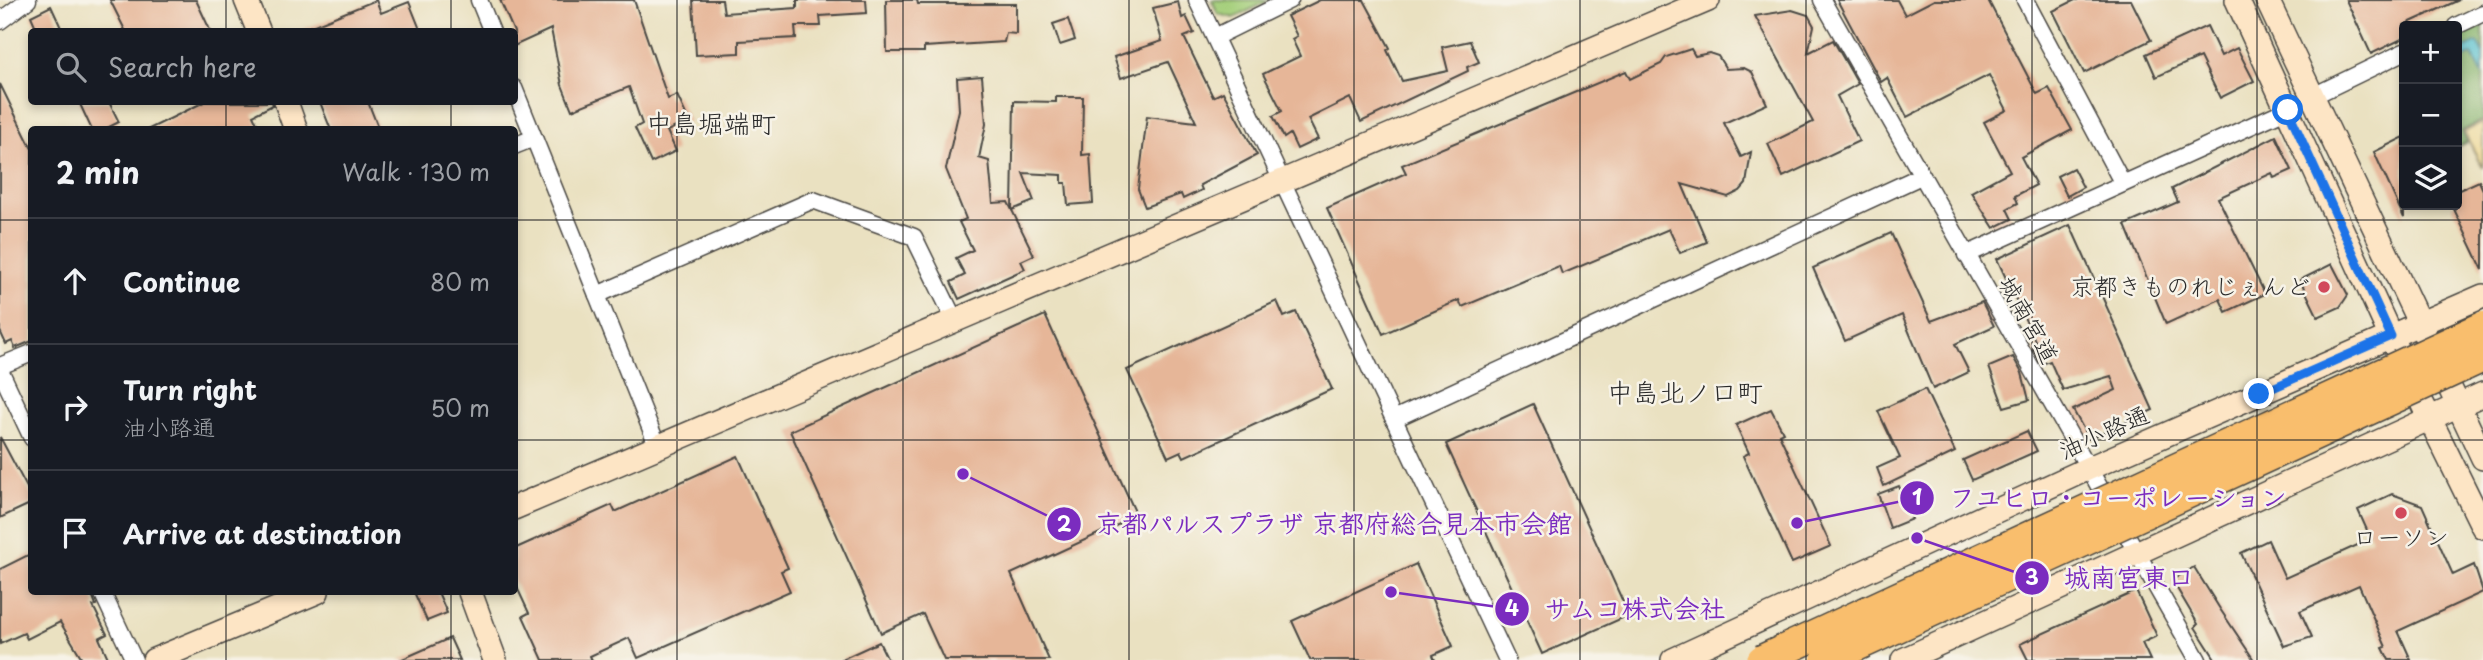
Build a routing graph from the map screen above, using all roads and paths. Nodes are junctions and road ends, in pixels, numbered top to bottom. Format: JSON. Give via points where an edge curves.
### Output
{"nodes":[{"id":1,"x":28,"y":0,"type":"edge"},
{"id":2,"x":246,"y":0,"type":"edge"},
{"id":3,"x":479,"y":0,"type":"edge"},
{"id":4,"x":1197,"y":0,"type":"edge"},
{"id":5,"x":1290,"y":0,"type":"edge"},
{"id":6,"x":1708,"y":0,"type":"edge"},
{"id":7,"x":1822,"y":0,"type":"edge"},
{"id":8,"x":2025,"y":0,"type":"edge"},
{"id":9,"x":2237,"y":0,"type":"edge"},
{"id":10,"x":2267,"y":0,"type":"edge"},
{"id":11,"x":2479,"y":9,"type":"edge"},
{"id":12,"x":0,"y":21,"type":"edge"},
{"id":13,"x":2462,"y":22,"type":"edge"},
{"id":14,"x":257,"y":28,"type":"edge"},
{"id":15,"x":490,"y":28,"type":"edge"},
{"id":16,"x":1215,"y":37,"type":"junction"},
{"id":17,"x":2399,"y":54,"type":"edge"},
{"id":18,"x":2311,"y":97,"type":"junction"},
{"id":19,"x":518,"y":98,"type":"edge"},
{"id":20,"x":287,"y":105,"type":"edge"},
{"id":21,"x":2288,"y":110,"type":"junction"},
{"id":22,"x":295,"y":126,"type":"edge"},
{"id":23,"x":534,"y":138,"type":"junction"},
{"id":24,"x":518,"y":144,"type":"edge"},
{"id":25,"x":1921,"y":176,"type":"junction"},
{"id":26,"x":1283,"y":181,"type":"junction"},
{"id":27,"x":2122,"y":182,"type":"junction"},
{"id":28,"x":1966,"y":255,"type":"junction"},
{"id":29,"x":597,"y":295,"type":"junction"},
{"id":30,"x":2483,"y":296,"type":"edge"},
{"id":31,"x":955,"y":321,"type":"junction"},
{"id":32,"x":2419,"y":324,"type":"junction"},
{"id":33,"x":2483,"y":327,"type":"edge"},
{"id":34,"x":2391,"y":336,"type":"junction"},
{"id":35,"x":28,"y":355,"type":"edge"},
{"id":36,"x":2483,"y":357,"type":"edge"},
{"id":37,"x":0,"y":368,"type":"edge"},
{"id":38,"x":2483,"y":394,"type":"edge"},
{"id":39,"x":2458,"y":406,"type":"junction"},
{"id":40,"x":1396,"y":418,"type":"junction"},
{"id":41,"x":2429,"y":419,"type":"junction"},
{"id":42,"x":28,"y":429,"type":"edge"},
{"id":43,"x":658,"y":447,"type":"junction"},
{"id":44,"x":2483,"y":458,"type":"edge"},
{"id":45,"x":2087,"y":469,"type":"junction"},
{"id":46,"x":518,"y":506,"type":"edge"},
{"id":47,"x":2483,"y":527,"type":"edge"},
{"id":48,"x":2134,"y":553,"type":"junction"},
{"id":49,"x":103,"y":595,"type":"edge"},
{"id":50,"x":310,"y":595,"type":"edge"},
{"id":51,"x":471,"y":595,"type":"edge"},
{"id":52,"x":134,"y":660,"type":"edge"},
{"id":53,"x":154,"y":660,"type":"edge"},
{"id":54,"x":495,"y":660,"type":"edge"},
{"id":55,"x":1507,"y":660,"type":"edge"},
{"id":56,"x":1673,"y":660,"type":"edge"},
{"id":57,"x":1762,"y":660,"type":"edge"},
{"id":58,"x":1826,"y":660,"type":"edge"},
{"id":59,"x":1903,"y":660,"type":"edge"},
{"id":60,"x":2198,"y":660,"type":"edge"}],
"edges":[{"from":1,"to":12,"type":"street"},
{"from":2,"to":14,"type":"street"},
{"from":3,"to":15,"type":"street"},
{"from":4,"to":16,"type":"street"},
{"from":5,"to":16,"type":"street"},
{"from":6,"to":26,"type":"street"},
{"from":7,"to":25,"type":"street","name":"城南宮道"},
{"from":8,"to":27,"type":"street"},
{"from":9,"to":21,"type":"street"},
{"from":10,"to":18,"type":"street"},
{"from":11,"to":13,"type":"street"},
{"from":16,"to":26,"type":"street"},
{"from":17,"to":18,"type":"street"},
{"from":18,"to":32,"type":"street"},
{"from":19,"to":23,"type":"street"},
{"from":20,"to":22,"type":"street"},
{"from":21,"to":27,"type":"street"},
{"from":21,"to":34,"type":"street"},
{"from":23,"to":24,"type":"street"},
{"from":23,"to":29,"type":"street"},
{"from":25,"to":28,"type":"street","name":"城南宮道"},
{"from":25,"to":40,"type":"street"},
{"from":26,"to":31,"type":"street"},
{"from":26,"to":40,"type":"street"},
{"from":27,"to":28,"type":"street"},
{"from":28,"to":45,"type":"street","name":"城南宮道"},
{"from":29,"to":31,"type":"street","via":[[813,200],[914,237]]},
{"from":29,"to":43,"type":"street"},
{"from":30,"to":32,"type":"street","name":"油小路通"},
{"from":31,"to":43,"type":"street"},
{"from":32,"to":34,"type":"street","name":"油小路通"},
{"from":32,"to":39,"type":"street"},
{"from":33,"to":57,"type":"highway","bridge":true},
{"from":34,"to":41,"type":"street"},
{"from":34,"to":45,"type":"street","name":"油小路通"},
{"from":35,"to":37,"type":"street"},
{"from":36,"to":58,"type":"highway","bridge":true},
{"from":37,"to":42,"type":"street"},
{"from":38,"to":39,"type":"street"},
{"from":39,"to":41,"type":"street"},
{"from":39,"to":44,"type":"street"},
{"from":40,"to":55,"type":"street"},
{"from":41,"to":47,"type":"street"},
{"from":41,"to":48,"type":"street"},
{"from":43,"to":46,"type":"street"},
{"from":45,"to":48,"type":"street","name":"城南宮道"},
{"from":45,"to":56,"type":"street","name":"油小路通"},
{"from":48,"to":59,"type":"street"},
{"from":48,"to":60,"type":"street","name":"城南宮道"},
{"from":49,"to":52,"type":"street"},
{"from":50,"to":53,"type":"street"},
{"from":51,"to":54,"type":"street"}]}
